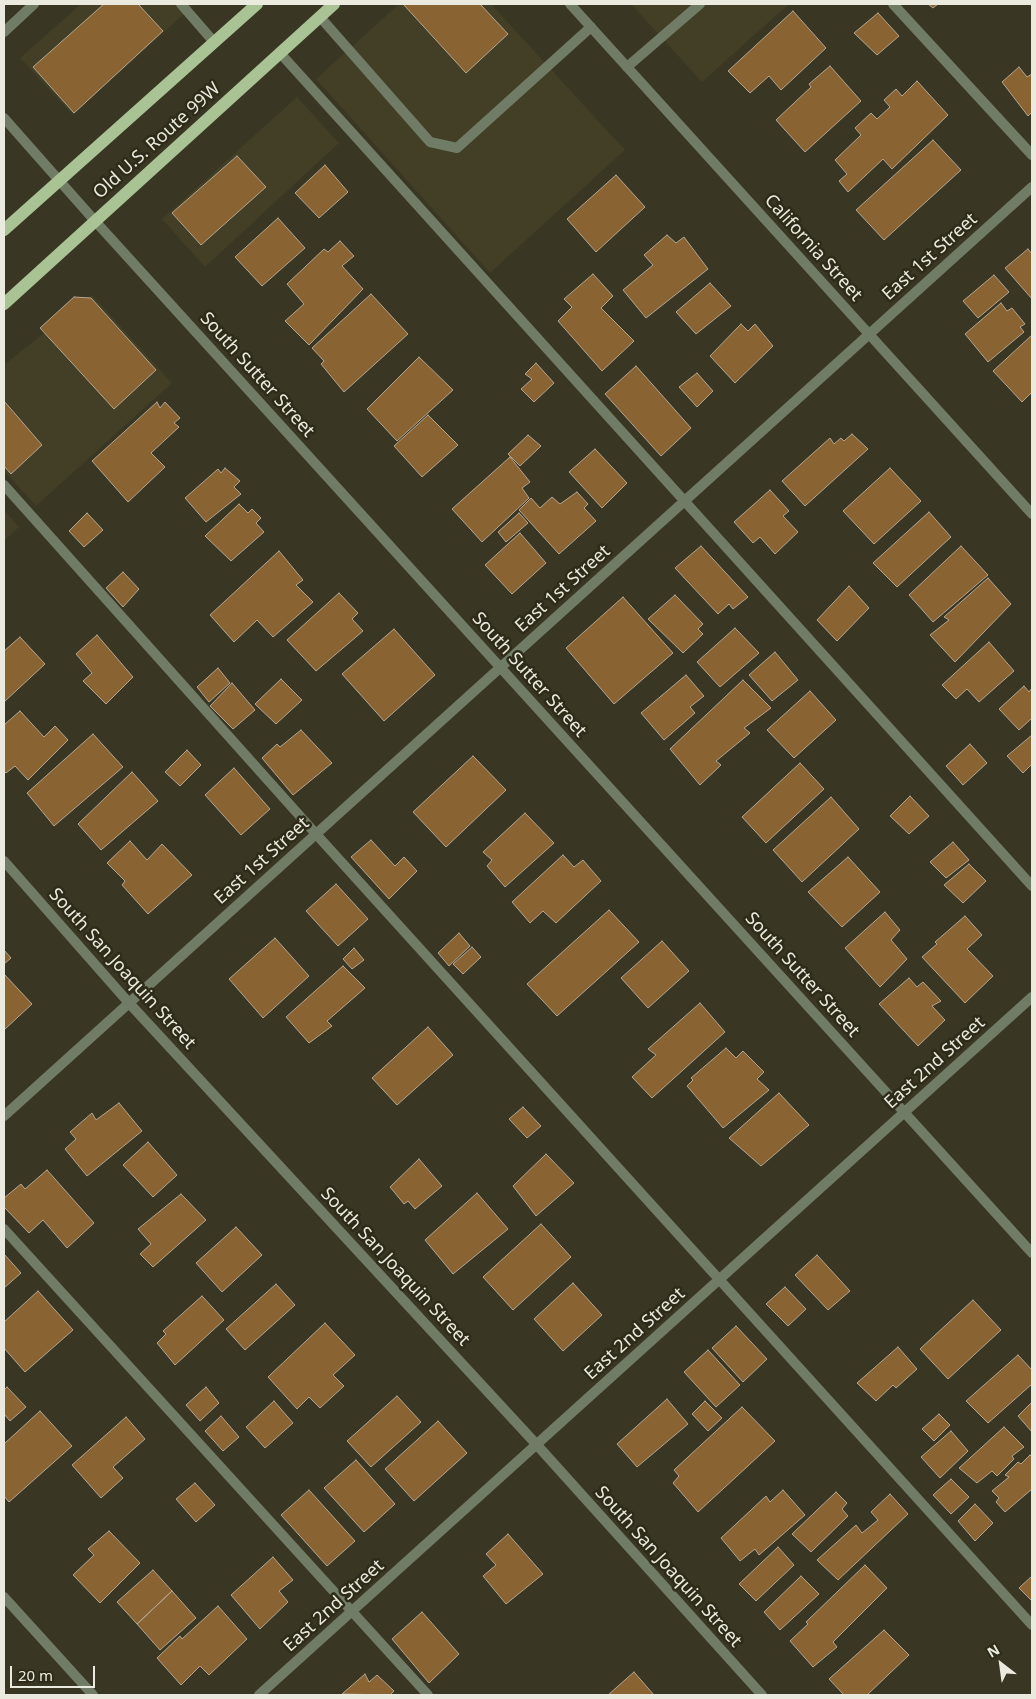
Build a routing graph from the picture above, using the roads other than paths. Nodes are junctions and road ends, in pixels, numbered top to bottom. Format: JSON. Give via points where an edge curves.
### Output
{"nodes":[{"id":1,"x":34,"y":4,"type":"edge"},
{"id":2,"x":181,"y":4,"type":"edge"},
{"id":3,"x":257,"y":4,"type":"edge"},
{"id":4,"x":334,"y":4,"type":"edge"},
{"id":5,"x":570,"y":4,"type":"edge"},
{"id":6,"x":700,"y":4,"type":"edge"},
{"id":7,"x":893,"y":4,"type":"edge"},
{"id":8,"x":320,"y":17,"type":"junction"},
{"id":9,"x":591,"y":27,"type":"junction"},
{"id":10,"x":4,"y":32,"type":"edge"},
{"id":11,"x":214,"y":42,"type":"junction"},
{"id":12,"x":280,"y":53,"type":"junction"},
{"id":13,"x":627,"y":67,"type":"junction"},
{"id":14,"x":4,"y":118,"type":"edge"},
{"id":15,"x":1032,"y":155,"type":"edge"},
{"id":16,"x":59,"y":179,"type":"junction"},
{"id":17,"x":1032,"y":187,"type":"edge"},
{"id":18,"x":95,"y":221,"type":"junction"},
{"id":19,"x":4,"y":230,"type":"edge"},
{"id":20,"x":4,"y":304,"type":"edge"},
{"id":21,"x":869,"y":334,"type":"junction"},
{"id":22,"x":4,"y":485,"type":"edge"},
{"id":23,"x":684,"y":502,"type":"junction"},
{"id":24,"x":1032,"y":514,"type":"edge"},
{"id":25,"x":500,"y":668,"type":"junction"},
{"id":26,"x":316,"y":834,"type":"junction"},
{"id":27,"x":4,"y":861,"type":"edge"},
{"id":28,"x":1032,"y":886,"type":"edge"},
{"id":29,"x":1032,"y":997,"type":"edge"},
{"id":30,"x":129,"y":1003,"type":"junction"},
{"id":31,"x":905,"y":1112,"type":"junction"},
{"id":32,"x":4,"y":1116,"type":"edge"},
{"id":33,"x":4,"y":1229,"type":"edge"},
{"id":34,"x":1032,"y":1253,"type":"edge"},
{"id":35,"x":719,"y":1280,"type":"junction"},
{"id":36,"x":536,"y":1445,"type":"junction"},
{"id":37,"x":4,"y":1597,"type":"edge"},
{"id":38,"x":352,"y":1611,"type":"junction"},
{"id":39,"x":1032,"y":1626,"type":"edge"},
{"id":40,"x":93,"y":1695,"type":"edge"},
{"id":41,"x":259,"y":1695,"type":"edge"},
{"id":42,"x":428,"y":1695,"type":"edge"},
{"id":43,"x":762,"y":1695,"type":"edge"}],
"edges":[{"from":1,"to":10,"type":"street"},
{"from":2,"to":11,"type":"street"},
{"from":3,"to":11,"type":"main road","name":"Old U.S. Route 99W"},
{"from":4,"to":8,"type":"main road","name":"Old U.S. Route 99W"},
{"from":5,"to":9,"type":"street","name":"California Street"},
{"from":6,"to":13,"type":"street"},
{"from":7,"to":15,"type":"street"},
{"from":8,"to":9,"type":"street","via":[[430,142],[457,148]]},
{"from":8,"to":12,"type":"main road","name":"Old U.S. Route 99W"},
{"from":9,"to":13,"type":"street","name":"California Street"},
{"from":11,"to":16,"type":"main road","name":"Old U.S. Route 99W"},
{"from":12,"to":18,"type":"main road","name":"Old U.S. Route 99W"},
{"from":12,"to":23,"type":"street"},
{"from":13,"to":21,"type":"street","name":"California Street"},
{"from":14,"to":16,"type":"street","name":"South Sutter Street"},
{"from":16,"to":18,"type":"street","name":"South Sutter Street"},
{"from":16,"to":19,"type":"main road","name":"Old U.S. Route 99W"},
{"from":17,"to":21,"type":"street","name":"East 1st Street"},
{"from":18,"to":20,"type":"main road","name":"Old U.S. Route 99W"},
{"from":18,"to":25,"type":"street","name":"South Sutter Street"},
{"from":21,"to":23,"type":"street","name":"East 1st Street"},
{"from":21,"to":24,"type":"street","name":"California Street"},
{"from":22,"to":26,"type":"street"},
{"from":23,"to":25,"type":"street","name":"East 1st Street"},
{"from":23,"to":28,"type":"street"},
{"from":25,"to":26,"type":"street","name":"East 1st Street"},
{"from":25,"to":31,"type":"street","name":"South Sutter Street"},
{"from":26,"to":30,"type":"street","name":"East 1st Street"},
{"from":26,"to":35,"type":"street"},
{"from":27,"to":30,"type":"street","name":"South San Joaquin Street"},
{"from":29,"to":31,"type":"street","name":"East 2nd Street"},
{"from":30,"to":32,"type":"street","name":"East 1st Street"},
{"from":30,"to":36,"type":"street","name":"South San Joaquin Street"},
{"from":31,"to":34,"type":"street","name":"South Sutter Street"},
{"from":31,"to":35,"type":"street","name":"East 2nd Street"},
{"from":33,"to":38,"type":"street"},
{"from":35,"to":36,"type":"street","name":"East 2nd Street"},
{"from":35,"to":39,"type":"street"},
{"from":36,"to":38,"type":"street","name":"East 2nd Street"},
{"from":36,"to":43,"type":"street","name":"South San Joaquin Street"},
{"from":37,"to":40,"type":"street"},
{"from":38,"to":41,"type":"street","name":"East 2nd Street"},
{"from":38,"to":42,"type":"street"}]}
